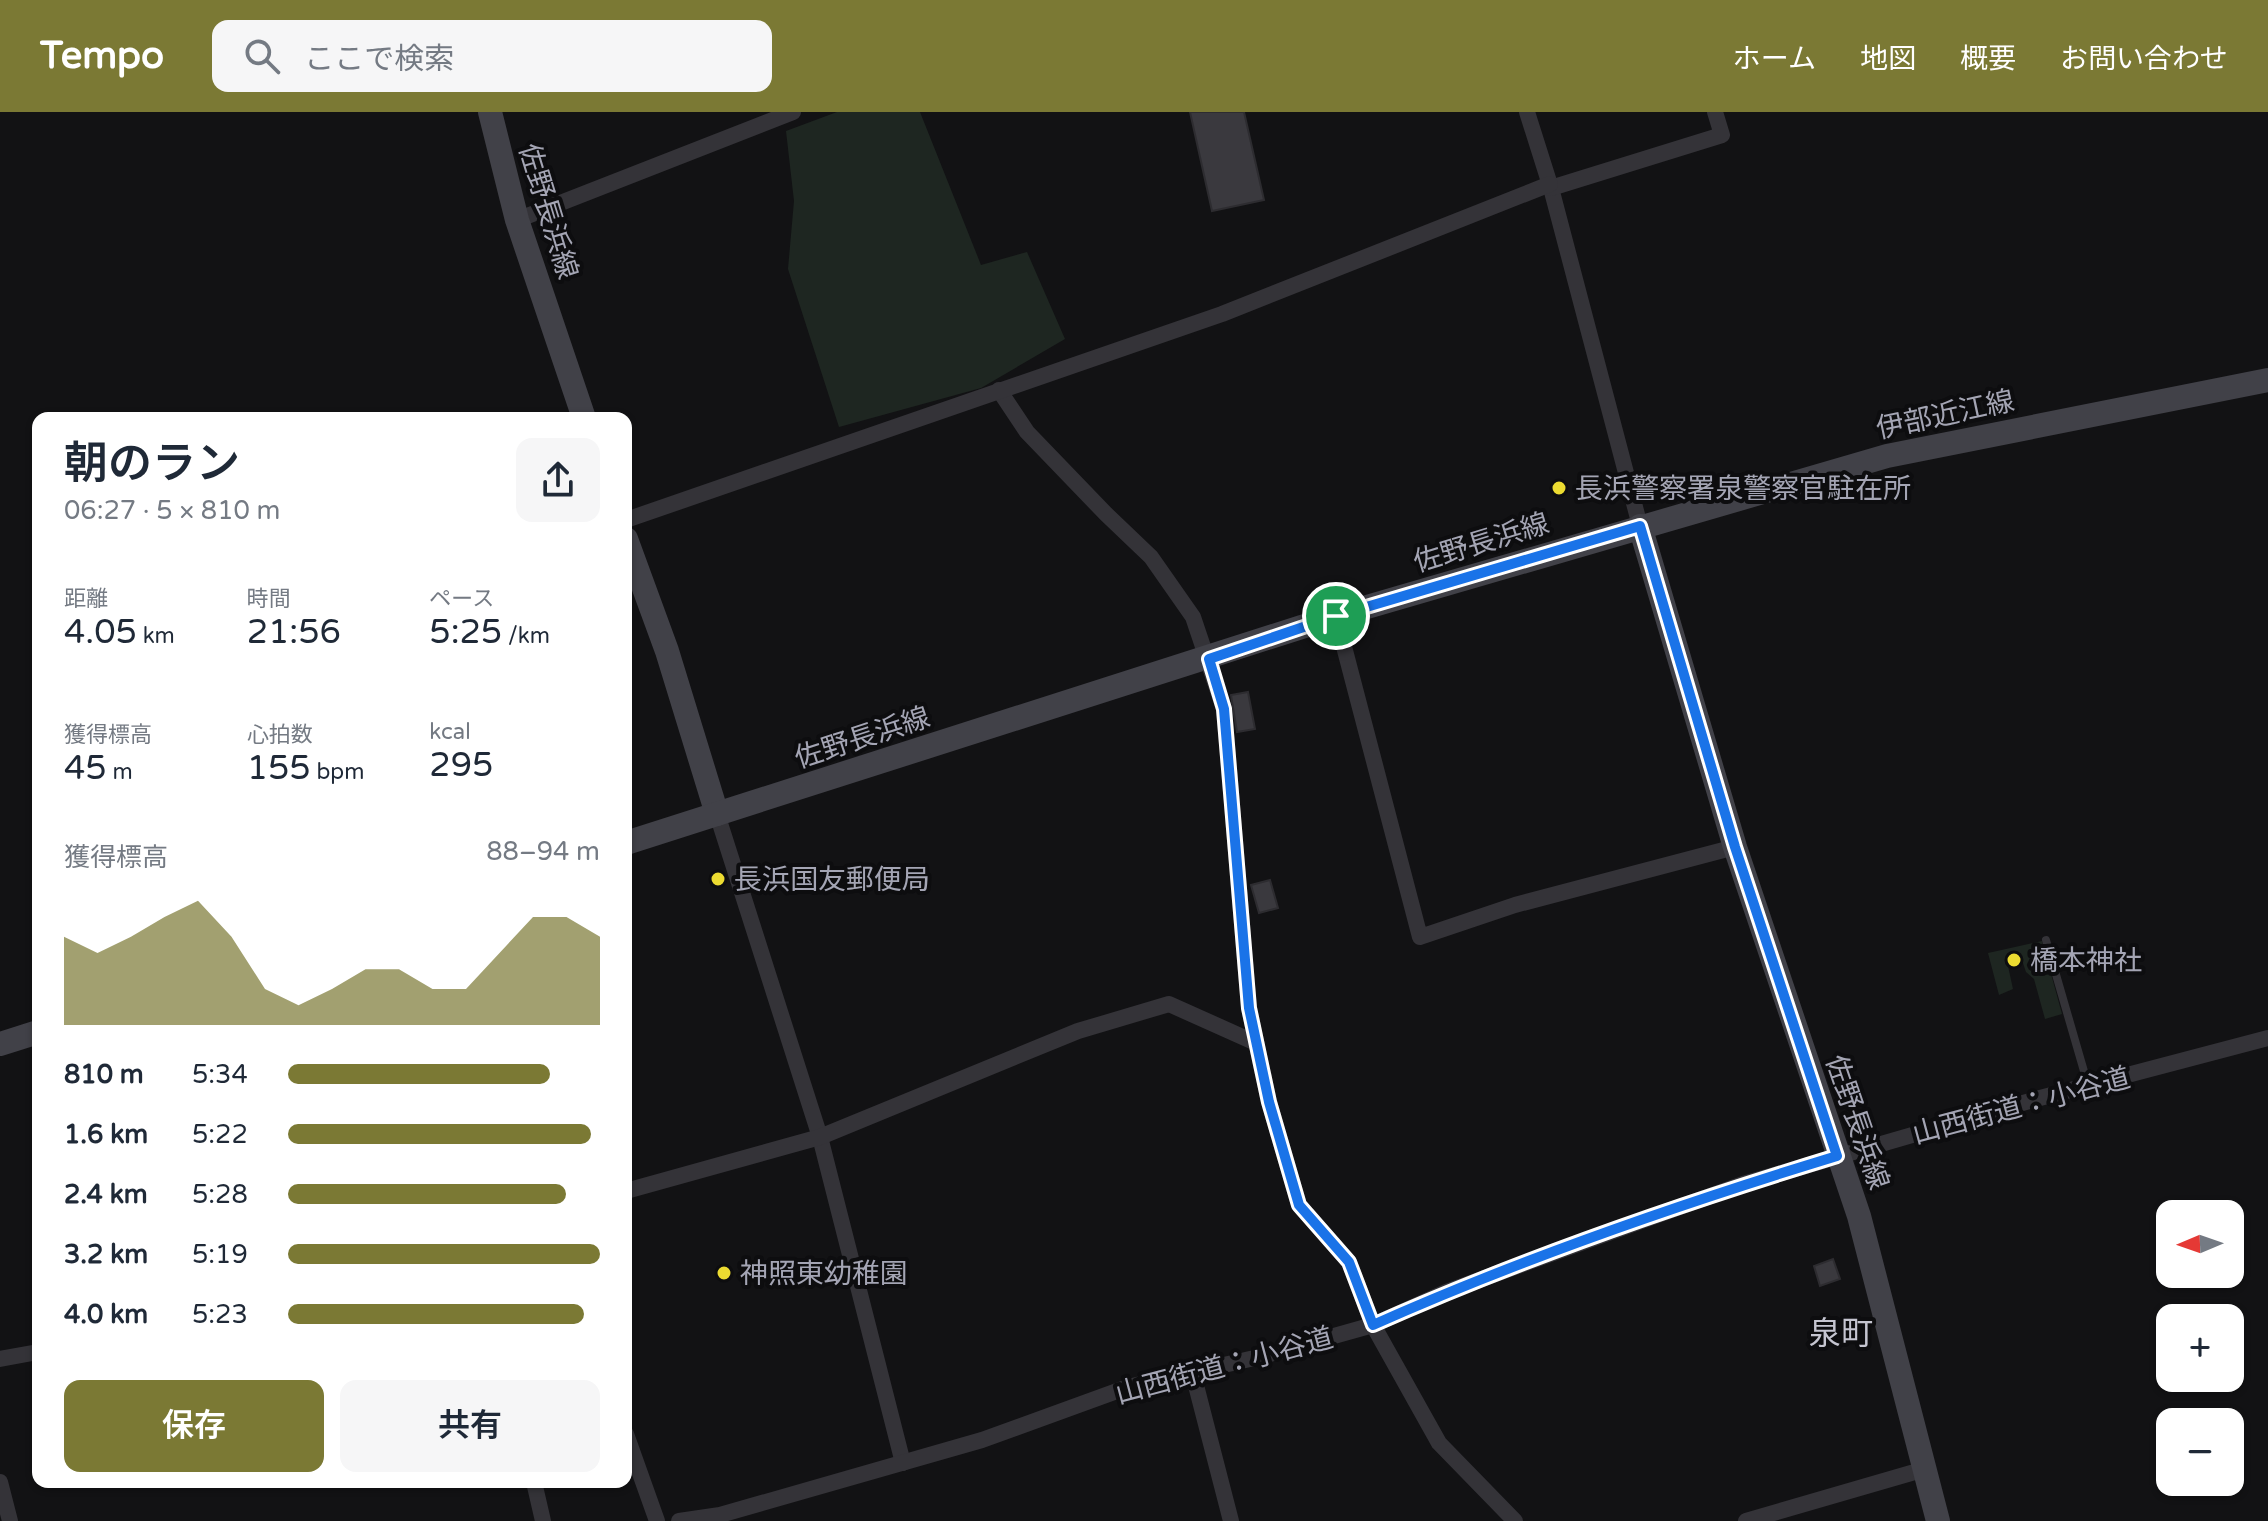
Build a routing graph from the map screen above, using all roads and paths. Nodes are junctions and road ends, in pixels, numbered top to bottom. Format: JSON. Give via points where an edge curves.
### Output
{"nodes":[{"id":1,"x":490,"y":112,"type":"edge"},
{"id":2,"x":793,"y":112,"type":"edge"},
{"id":3,"x":1527,"y":112,"type":"edge"},
{"id":4,"x":1715,"y":112,"type":"edge"},
{"id":5,"x":1551,"y":186,"type":"junction"},
{"id":6,"x":517,"y":220,"type":"junction"},
{"id":7,"x":2268,"y":380,"type":"edge"},
{"id":8,"x":999,"y":390,"type":"junction"},
{"id":9,"x":582,"y":412,"type":"edge"},
{"id":10,"x":632,"y":518,"type":"edge"},
{"id":11,"x":1640,"y":526,"type":"junction"},
{"id":12,"x":632,"y":555,"type":"edge"},
{"id":13,"x":1336,"y":616,"type":"junction"},
{"id":14,"x":1209,"y":659,"type":"junction"},
{"id":15,"x":717,"y":814,"type":"junction"},
{"id":16,"x":632,"y":841,"type":"edge"},
{"id":17,"x":1735,"y":847,"type":"junction"},
{"id":18,"x":2046,"y":940,"type":"dead end"},
{"id":19,"x":32,"y":1034,"type":"edge"},
{"id":20,"x":2268,"y":1038,"type":"edge"},
{"id":21,"x":1256,"y":1043,"type":"junction"},
{"id":22,"x":0,"y":1044,"type":"edge"},
{"id":23,"x":2088,"y":1086,"type":"junction"},
{"id":24,"x":820,"y":1137,"type":"junction"},
{"id":25,"x":1837,"y":1156,"type":"junction"},
{"id":26,"x":632,"y":1189,"type":"edge"},
{"id":27,"x":1373,"y":1325,"type":"junction"},
{"id":28,"x":32,"y":1353,"type":"edge"},
{"id":29,"x":0,"y":1359,"type":"edge"},
{"id":30,"x":1192,"y":1370,"type":"junction"},
{"id":31,"x":632,"y":1451,"type":"edge"},
{"id":32,"x":903,"y":1463,"type":"junction"},
{"id":33,"x":1925,"y":1469,"type":"junction"},
{"id":34,"x":0,"y":1482,"type":"edge"},
{"id":35,"x":535,"y":1488,"type":"edge"},
{"id":36,"x":721,"y":1518,"type":"edge"},
{"id":37,"x":10,"y":1521,"type":"edge"},
{"id":38,"x":543,"y":1521,"type":"edge"},
{"id":39,"x":657,"y":1521,"type":"edge"},
{"id":40,"x":679,"y":1521,"type":"edge"},
{"id":41,"x":1231,"y":1521,"type":"edge"},
{"id":42,"x":1515,"y":1521,"type":"edge"},
{"id":43,"x":1746,"y":1521,"type":"edge"},
{"id":44,"x":1938,"y":1521,"type":"edge"}],
"edges":[{"from":1,"to":6,"type":"main road","name":"佐野長浜線"},
{"from":2,"to":6,"type":"street"},
{"from":3,"to":5,"type":"street"},
{"from":4,"to":5,"type":"street","via":[[1722,135]]},
{"from":5,"to":8,"type":"street","via":[[1222,314]]},
{"from":5,"to":11,"type":"street"},
{"from":6,"to":9,"type":"main road","name":"佐野長浜線"},
{"from":7,"to":11,"type":"main road","name":"伊部近江線","via":[[1887,456]]},
{"from":8,"to":10,"type":"street"},
{"from":8,"to":14,"type":"street","via":[[1027,432],[1151,557],[1193,617]]},
{"from":11,"to":13,"type":"main road","name":"佐野長浜線"},
{"from":11,"to":17,"type":"main road","name":"佐野長浜線"},
{"from":12,"to":15,"type":"main road"},
{"from":13,"to":14,"type":"main road","name":"佐野長浜線"},
{"from":13,"to":17,"type":"street","via":[[1420,937],[1515,905]]},
{"from":14,"to":15,"type":"main road","name":"佐野長浜線"},
{"from":14,"to":21,"type":"street","via":[[1224,709]]},
{"from":15,"to":16,"type":"main road"},
{"from":15,"to":24,"type":"street"},
{"from":17,"to":25,"type":"main road","name":"佐野長浜線"},
{"from":18,"to":23,"type":"lane"},
{"from":19,"to":22,"type":"main road"},
{"from":20,"to":23,"type":"street","name":"山西街道：小谷道"},
{"from":21,"to":24,"type":"street","via":[[1169,1004],[1078,1031]]},
{"from":21,"to":27,"type":"street","via":[[1299,1205],[1349,1262]]},
{"from":23,"to":25,"type":"street","name":"山西街道：小谷道"},
{"from":24,"to":26,"type":"street"},
{"from":24,"to":32,"type":"street"},
{"from":25,"to":27,"type":"street","name":"山西街道：小谷道","via":[[1743,1184],[1508,1269]]},
{"from":25,"to":33,"type":"main road","name":"佐野長浜線","via":[[1859,1216]]},
{"from":27,"to":30,"type":"street","name":"山西街道：小谷道"},
{"from":27,"to":42,"type":"street","via":[[1439,1443]]},
{"from":28,"to":29,"type":"street"},
{"from":30,"to":32,"type":"street","name":"山西街道：小谷道"},
{"from":30,"to":41,"type":"street"},
{"from":31,"to":39,"type":"street"},
{"from":32,"to":36,"type":"street","name":"山西街道：小谷道"},
{"from":33,"to":43,"type":"street"},
{"from":33,"to":44,"type":"main road","name":"佐野長浜線"},
{"from":34,"to":37,"type":"street"},
{"from":35,"to":38,"type":"street"},
{"from":36,"to":40,"type":"street","name":"山西街道：小谷道"}]}
